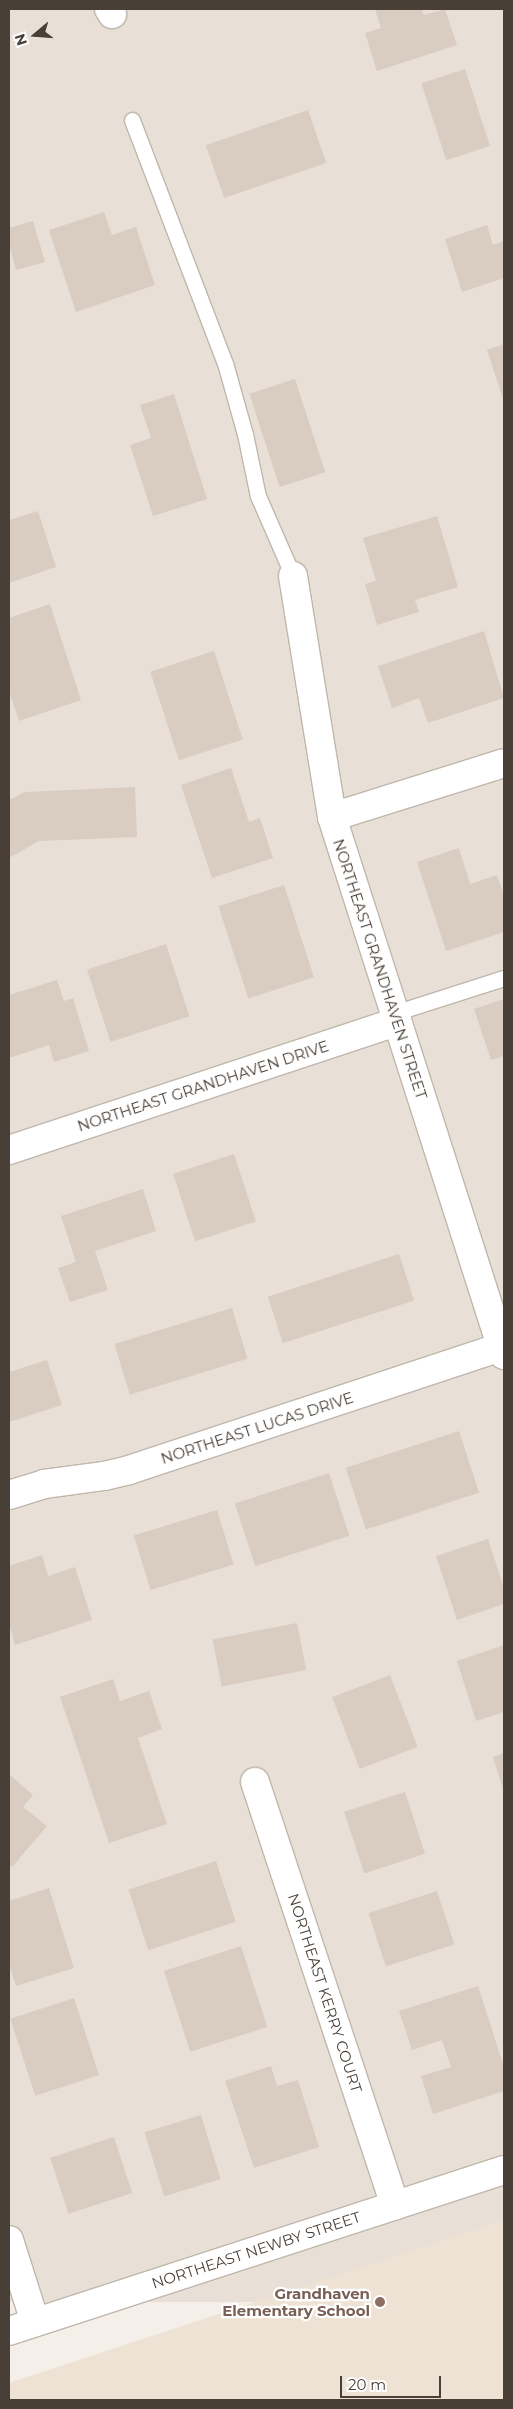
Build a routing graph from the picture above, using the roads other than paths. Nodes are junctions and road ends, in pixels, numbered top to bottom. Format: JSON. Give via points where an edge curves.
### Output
{"nodes":[{"id":1,"x":132,"y":120,"type":"dead end"},
{"id":2,"x":293,"y":576,"type":"joint"},
{"id":3,"x":504,"y":763,"type":"edge"},
{"id":4,"x":332,"y":817,"type":"junction"},
{"id":5,"x":504,"y":978,"type":"edge"},
{"id":6,"x":396,"y":1018,"type":"junction"},
{"id":7,"x":9,"y":1150,"type":"edge"},
{"id":8,"x":503,"y":1351,"type":"edge"},
{"id":9,"x":9,"y":1496,"type":"edge"},
{"id":10,"x":255,"y":1782,"type":"dead end"},
{"id":11,"x":504,"y":2170,"type":"edge"},
{"id":12,"x":395,"y":2205,"type":"junction"},
{"id":13,"x":9,"y":2240,"type":"edge"},
{"id":14,"x":35,"y":2322,"type":"junction"},
{"id":15,"x":9,"y":2331,"type":"edge"}],
"edges":[{"from":1,"to":2,"type":"lane","via":[[225,363],[258,496]]},
{"from":2,"to":4,"type":"street","name":"NORTHEAST GRANDHAVEN STREET"},
{"from":3,"to":4,"type":"street"},
{"from":4,"to":6,"type":"street","name":"NORTHEAST GRANDHAVEN STREET"},
{"from":5,"to":6,"type":"lane"},
{"from":6,"to":7,"type":"street","name":"NORTHEAST GRANDHAVEN DRIVE"},
{"from":6,"to":8,"type":"street","name":"NORTHEAST GRANDHAVEN STREET"},
{"from":8,"to":9,"type":"street","name":"NORTHEAST LUCAS DRIVE","via":[[129,1470],[44,1484]]},
{"from":10,"to":12,"type":"street","name":"NORTHEAST KERRY COURT"},
{"from":11,"to":12,"type":"street","name":"NORTHEAST NEWBY STREET"},
{"from":12,"to":14,"type":"street","name":"NORTHEAST NEWBY STREET"},
{"from":13,"to":14,"type":"street"},
{"from":14,"to":15,"type":"street","name":"NORTHEAST NEWBY STREET"}]}
